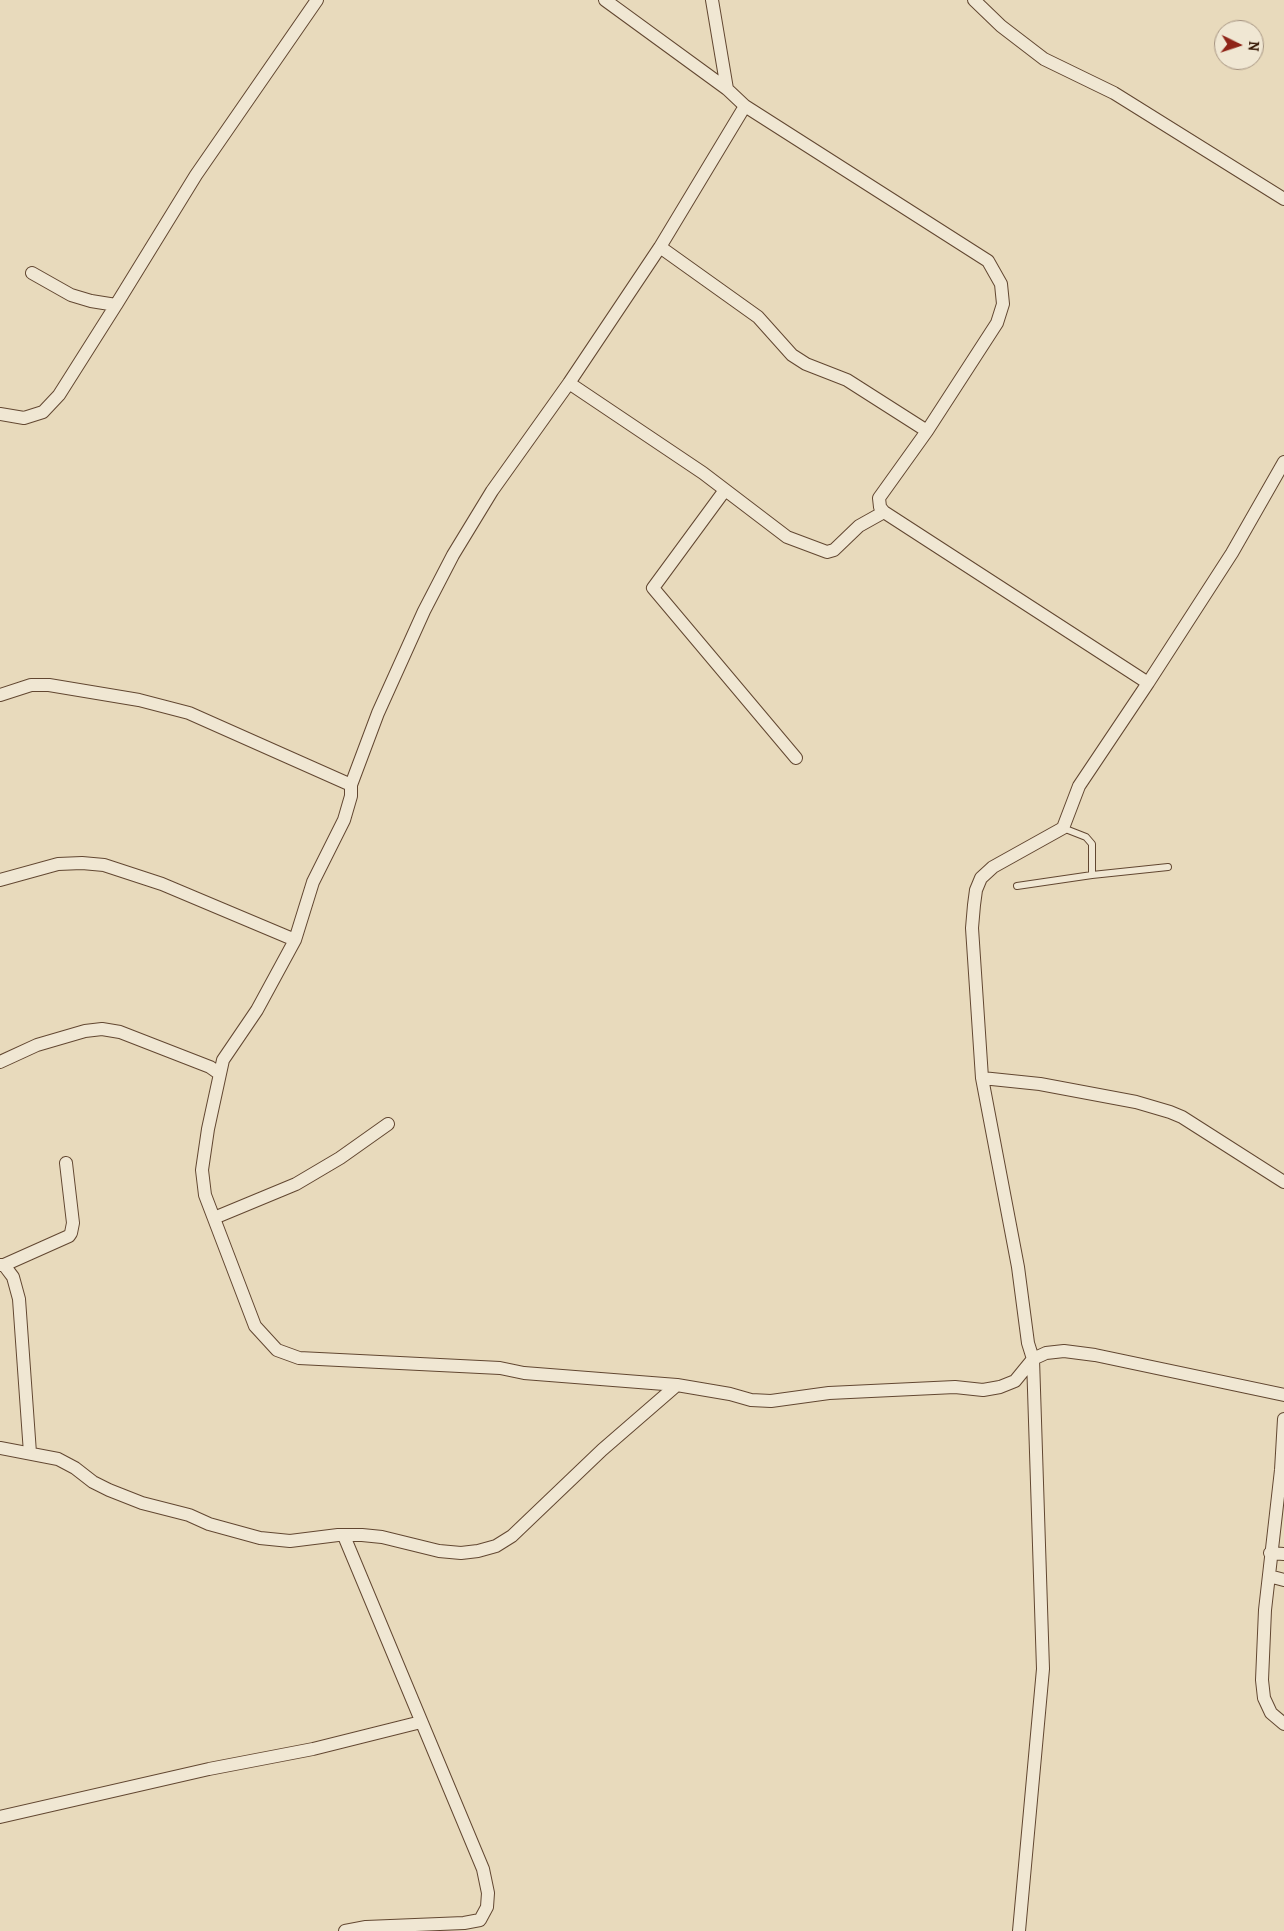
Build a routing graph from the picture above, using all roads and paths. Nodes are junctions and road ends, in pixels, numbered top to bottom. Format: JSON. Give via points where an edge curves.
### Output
{"nodes":[{"id":1,"x":317,"y":0,"type":"edge"},
{"id":2,"x":605,"y":0,"type":"edge"},
{"id":3,"x":712,"y":0,"type":"edge"},
{"id":4,"x":974,"y":0,"type":"edge"},
{"id":5,"x":727,"y":89,"type":"junction"},
{"id":6,"x":745,"y":106,"type":"junction"},
{"id":7,"x":1284,"y":199,"type":"edge"},
{"id":8,"x":660,"y":246,"type":"junction"},
{"id":9,"x":32,"y":273,"type":"dead end"},
{"id":10,"x":116,"y":305,"type":"junction"},
{"id":11,"x":568,"y":383,"type":"junction"},
{"id":12,"x":0,"y":414,"type":"edge"},
{"id":13,"x":927,"y":431,"type":"junction"},
{"id":14,"x":1284,"y":462,"type":"edge"},
{"id":15,"x":725,"y":490,"type":"junction"},
{"id":16,"x":884,"y":512,"type":"junction"},
{"id":17,"x":1148,"y":683,"type":"junction"},
{"id":18,"x":0,"y":695,"type":"edge"},
{"id":19,"x":796,"y":758,"type":"dead end"},
{"id":20,"x":351,"y":785,"type":"junction"},
{"id":21,"x":1065,"y":824,"type":"junction"},
{"id":22,"x":1168,"y":867,"type":"dead end"},
{"id":23,"x":1092,"y":875,"type":"junction"},
{"id":24,"x":0,"y":880,"type":"edge"},
{"id":25,"x":1017,"y":886,"type":"dead end"},
{"id":26,"x":295,"y":940,"type":"junction"},
{"id":27,"x":0,"y":1062,"type":"edge"},
{"id":28,"x":220,"y":1074,"type":"junction"},
{"id":29,"x":982,"y":1078,"type":"junction"},
{"id":30,"x":388,"y":1124,"type":"dead end"},
{"id":31,"x":66,"y":1163,"type":"dead end"},
{"id":32,"x":1284,"y":1182,"type":"edge"},
{"id":33,"x":214,"y":1218,"type":"junction"},
{"id":34,"x":2,"y":1265,"type":"edge"},
{"id":35,"x":1033,"y":1359,"type":"junction"},
{"id":36,"x":677,"y":1386,"type":"junction"},
{"id":37,"x":1284,"y":1395,"type":"edge"},
{"id":38,"x":1284,"y":1420,"type":"edge"},
{"id":39,"x":0,"y":1448,"type":"edge"},
{"id":40,"x":30,"y":1453,"type":"junction"},
{"id":41,"x":344,"y":1536,"type":"junction"},
{"id":42,"x":1270,"y":1553,"type":"junction"},
{"id":43,"x":1284,"y":1554,"type":"edge"},
{"id":44,"x":1269,"y":1576,"type":"junction"},
{"id":45,"x":1284,"y":1580,"type":"edge"},
{"id":46,"x":421,"y":1722,"type":"junction"},
{"id":47,"x":1284,"y":1724,"type":"edge"},
{"id":48,"x":0,"y":1817,"type":"edge"},
{"id":49,"x":345,"y":1931,"type":"edge"},
{"id":50,"x":1019,"y":1931,"type":"edge"}],
"edges":[{"from":1,"to":10,"type":"street","via":[[196,175]]},
{"from":2,"to":5,"type":"street"},
{"from":3,"to":5,"type":"street"},
{"from":4,"to":7,"type":"street","via":[[1044,60],[1114,93]]},
{"from":5,"to":6,"type":"street"},
{"from":6,"to":8,"type":"street"},
{"from":6,"to":13,"type":"street","via":[[988,261],[1001,284],[1003,304],[998,323]]},
{"from":8,"to":11,"type":"street"},
{"from":8,"to":13,"type":"street","via":[[758,316],[792,355],[847,380]]},
{"from":9,"to":10,"type":"street","via":[[71,295]]},
{"from":10,"to":12,"type":"street","via":[[59,395],[43,412],[24,418]]},
{"from":11,"to":15,"type":"street"},
{"from":11,"to":20,"type":"street","via":[[492,491],[453,556],[378,713]]},
{"from":13,"to":16,"type":"street","via":[[879,498]]},
{"from":14,"to":17,"type":"street","via":[[1232,553]]},
{"from":15,"to":16,"type":"street","via":[[787,537],[827,552],[834,550],[859,526]]},
{"from":15,"to":19,"type":"street","via":[[653,588]]},
{"from":16,"to":17,"type":"street"},
{"from":17,"to":21,"type":"street","via":[[1079,786]]},
{"from":18,"to":20,"type":"street","via":[[30,685],[49,684],[139,700],[189,713]]},
{"from":20,"to":26,"type":"street","via":[[344,820],[313,882]]},
{"from":21,"to":23,"type":"lane","via":[[1092,844]]},
{"from":21,"to":29,"type":"street","via":[[993,867],[976,890],[972,928]]},
{"from":22,"to":23,"type":"lane"},
{"from":23,"to":25,"type":"lane"},
{"from":24,"to":26,"type":"street","via":[[58,864],[104,866],[162,884]]},
{"from":26,"to":28,"type":"street","via":[[257,1010],[223,1060]]},
{"from":27,"to":28,"type":"street","via":[[37,1045],[102,1029],[120,1032],[210,1067]]},
{"from":28,"to":33,"type":"street","via":[[202,1170],[205,1195]]},
{"from":29,"to":32,"type":"street","via":[[1040,1084],[1136,1102],[1170,1112]]},
{"from":29,"to":35,"type":"street"},
{"from":30,"to":33,"type":"street","via":[[296,1184]]},
{"from":31,"to":34,"type":"street","via":[[73,1223],[71,1233]]},
{"from":33,"to":36,"type":"street","via":[[255,1326],[277,1350],[299,1358],[500,1368],[524,1373]]},
{"from":34,"to":40,"type":"street","via":[[13,1277],[19,1299]]},
{"from":35,"to":36,"type":"street","via":[[1015,1381],[983,1390],[954,1387],[848,1392],[771,1401]]},
{"from":35,"to":37,"type":"street","via":[[1046,1353],[1064,1351]]},
{"from":35,"to":50,"type":"street","via":[[1043,1669]]},
{"from":36,"to":41,"type":"street","via":[[602,1450],[526,1524],[496,1546],[461,1553],[372,1536]]},
{"from":38,"to":42,"type":"street"},
{"from":39,"to":40,"type":"street"},
{"from":40,"to":41,"type":"street","via":[[58,1459],[93,1482],[142,1503],[260,1538],[290,1541]]},
{"from":41,"to":46,"type":"street"},
{"from":42,"to":43,"type":"street"},
{"from":42,"to":44,"type":"street"},
{"from":44,"to":45,"type":"street"},
{"from":44,"to":47,"type":"street","via":[[1262,1680],[1264,1698],[1271,1713]]},
{"from":46,"to":48,"type":"street","via":[[313,1749],[209,1769]]},
{"from":46,"to":49,"type":"street","via":[[483,1869],[487,1907],[480,1920],[464,1923],[366,1927]]}]}
